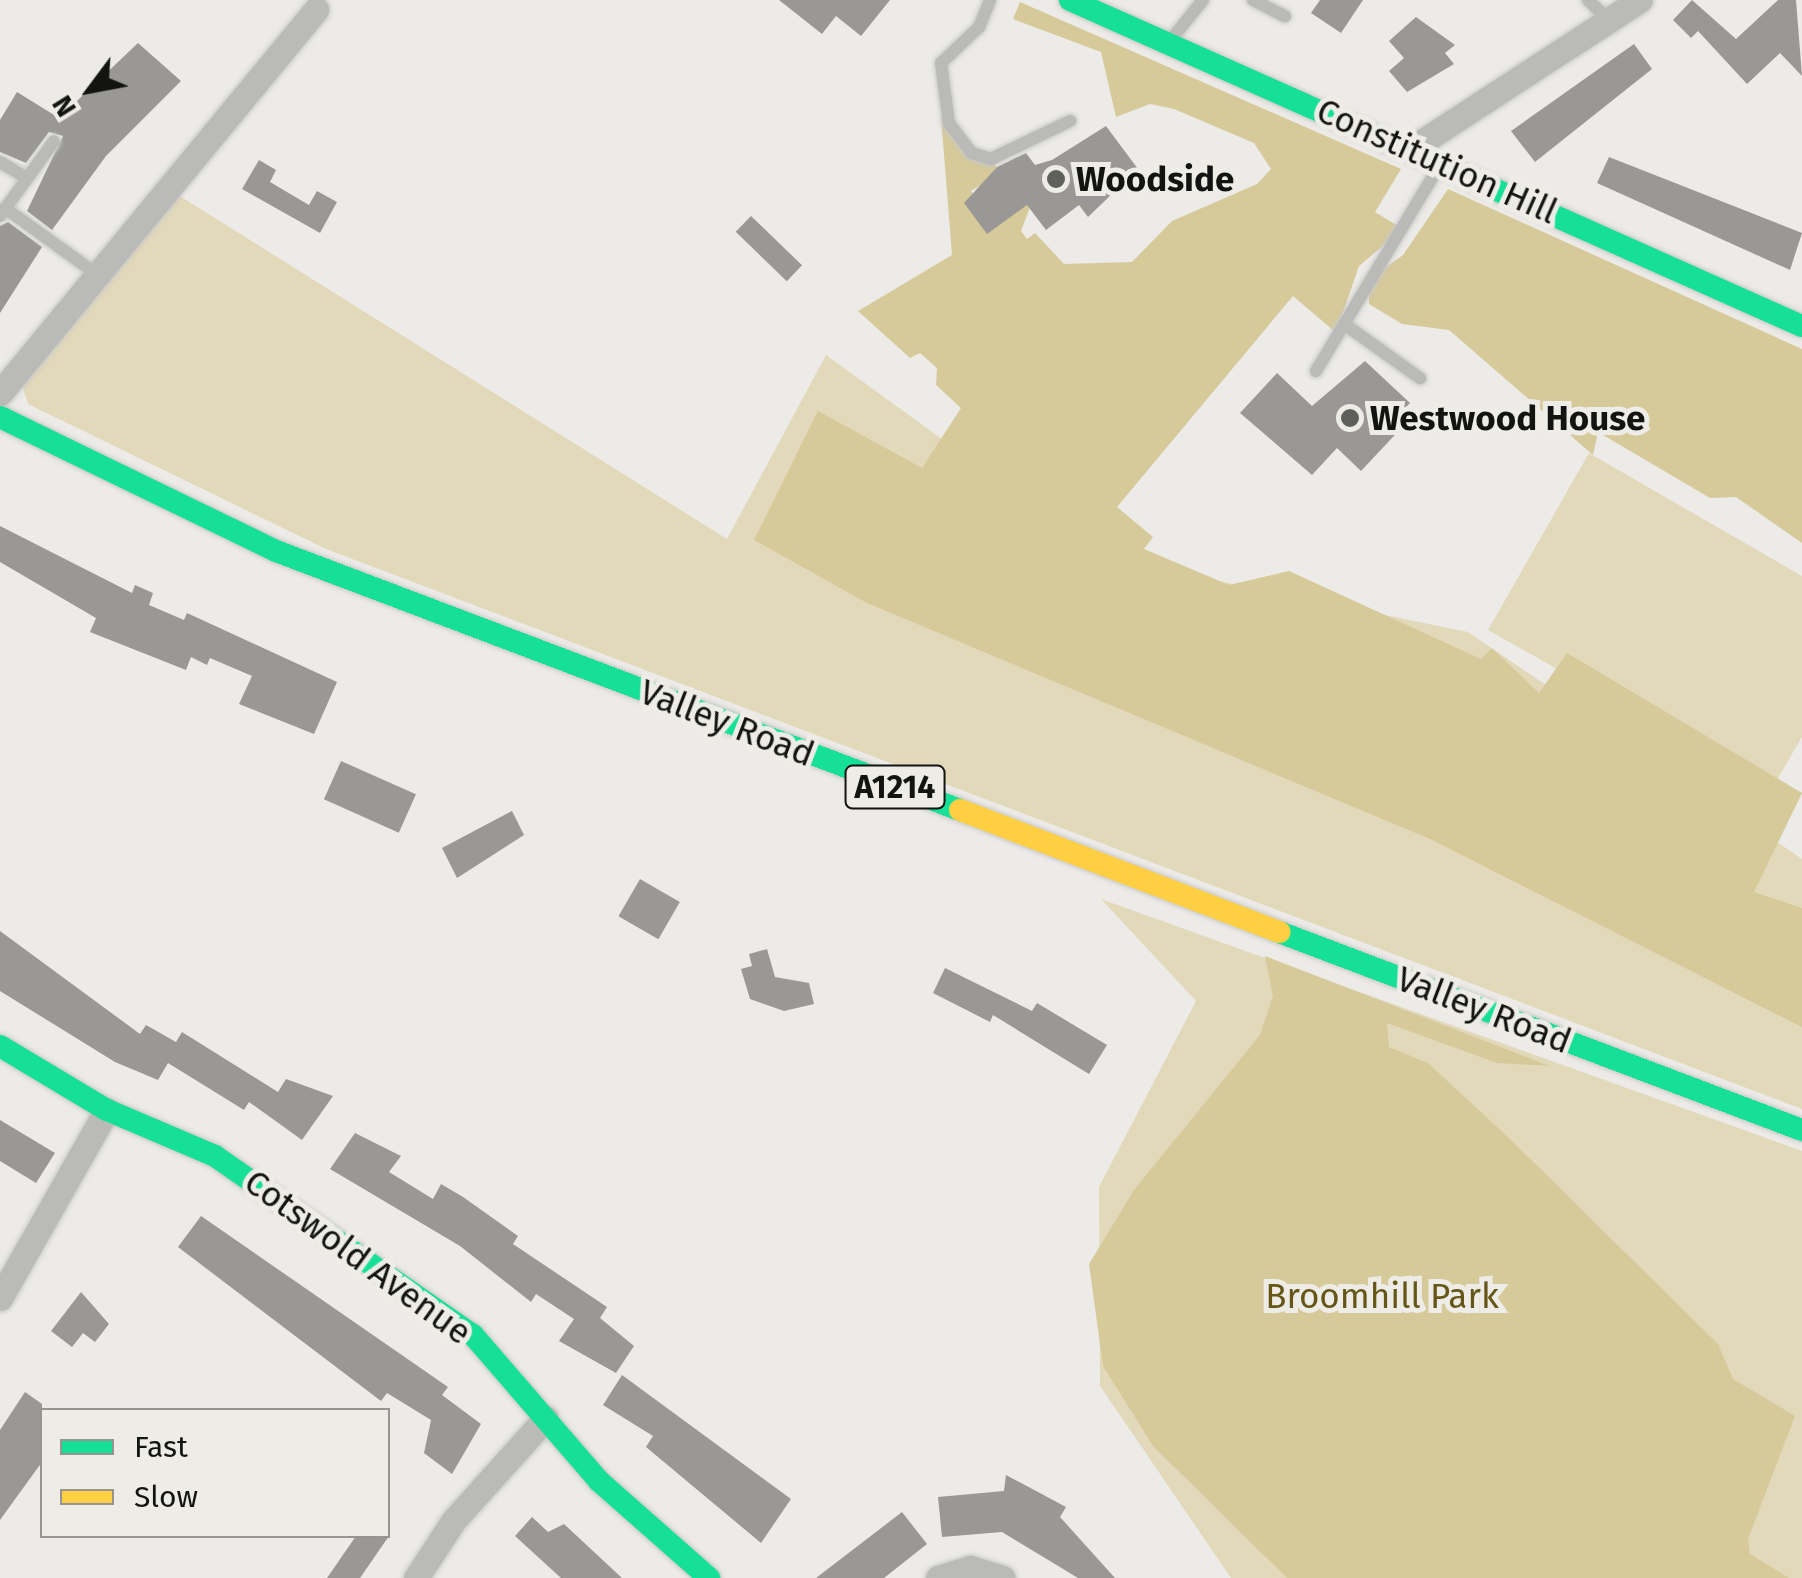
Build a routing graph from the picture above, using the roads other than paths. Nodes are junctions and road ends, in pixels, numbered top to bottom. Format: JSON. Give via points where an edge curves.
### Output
{"nodes":[{"id":1,"x":990,"y":0,"type":"edge"},
{"id":2,"x":1070,"y":0,"type":"edge"},
{"id":3,"x":1203,"y":0,"type":"edge"},
{"id":4,"x":1253,"y":0,"type":"edge"},
{"id":5,"x":1588,"y":0,"type":"edge"},
{"id":6,"x":1640,"y":0,"type":"edge"},
{"id":7,"x":316,"y":10,"type":"dead end"},
{"id":8,"x":1285,"y":16,"type":"dead end"},
{"id":9,"x":1609,"y":20,"type":"junction"},
{"id":10,"x":1168,"y":42,"type":"junction"},
{"id":11,"x":1070,"y":121,"type":"dead end"},
{"id":12,"x":54,"y":142,"type":"dead end"},
{"id":13,"x":1411,"y":149,"type":"junction"},
{"id":14,"x":0,"y":162,"type":"edge"},
{"id":15,"x":1442,"y":163,"type":"junction"},
{"id":16,"x":24,"y":177,"type":"junction"},
{"id":17,"x":2,"y":212,"type":"edge"},
{"id":18,"x":95,"y":273,"type":"junction"},
{"id":19,"x":1347,"y":326,"type":"junction"},
{"id":20,"x":1802,"y":326,"type":"edge"},
{"id":21,"x":1316,"y":372,"type":"dead end"},
{"id":22,"x":1420,"y":378,"type":"dead end"},
{"id":23,"x":0,"y":393,"type":"edge"},
{"id":24,"x":0,"y":417,"type":"edge"},
{"id":25,"x":0,"y":1046,"type":"edge"},
{"id":26,"x":107,"y":1110,"type":"junction"},
{"id":27,"x":1802,"y":1130,"type":"edge"},
{"id":28,"x":0,"y":1298,"type":"edge"},
{"id":29,"x":546,"y":1418,"type":"junction"},
{"id":30,"x":1000,"y":1576,"type":"edge"},
{"id":31,"x":416,"y":1578,"type":"edge"},
{"id":32,"x":709,"y":1578,"type":"edge"},
{"id":33,"x":938,"y":1578,"type":"edge"}],
"edges":[{"from":1,"to":11,"type":"lane","via":[[978,27],[941,63],[948,123],[972,153],[992,159]]},
{"from":2,"to":10,"type":"main road","name":"Constitution Hill"},
{"from":3,"to":10,"type":"lane"},
{"from":4,"to":8,"type":"lane"},
{"from":5,"to":9,"type":"lane"},
{"from":6,"to":9,"type":"street"},
{"from":7,"to":18,"type":"street"},
{"from":9,"to":13,"type":"street"},
{"from":10,"to":13,"type":"main road","name":"Constitution Hill"},
{"from":12,"to":16,"type":"lane"},
{"from":13,"to":15,"type":"main road","name":"Constitution Hill"},
{"from":14,"to":16,"type":"lane"},
{"from":15,"to":19,"type":"lane","via":[[1390,254],[1365,279]]},
{"from":15,"to":20,"type":"main road","name":"Constitution Hill"},
{"from":16,"to":17,"type":"lane"},
{"from":17,"to":18,"type":"lane"},
{"from":18,"to":23,"type":"street"},
{"from":19,"to":21,"type":"lane"},
{"from":19,"to":22,"type":"lane"},
{"from":24,"to":27,"type":"main road","name":"Valley Road","number":"A1214","via":[[276,551]]},
{"from":25,"to":26,"type":"main road","name":"Cotswold Avenue"},
{"from":26,"to":28,"type":"street"},
{"from":26,"to":29,"type":"main road","name":"Cotswold Avenue","via":[[215,1156],[326,1229],[473,1336]]},
{"from":29,"to":31,"type":"street","via":[[454,1520]]},
{"from":29,"to":32,"type":"main road","name":"Cotswold Avenue","via":[[598,1481]]},
{"from":30,"to":33,"type":"street","via":[[970,1568]]}]}
